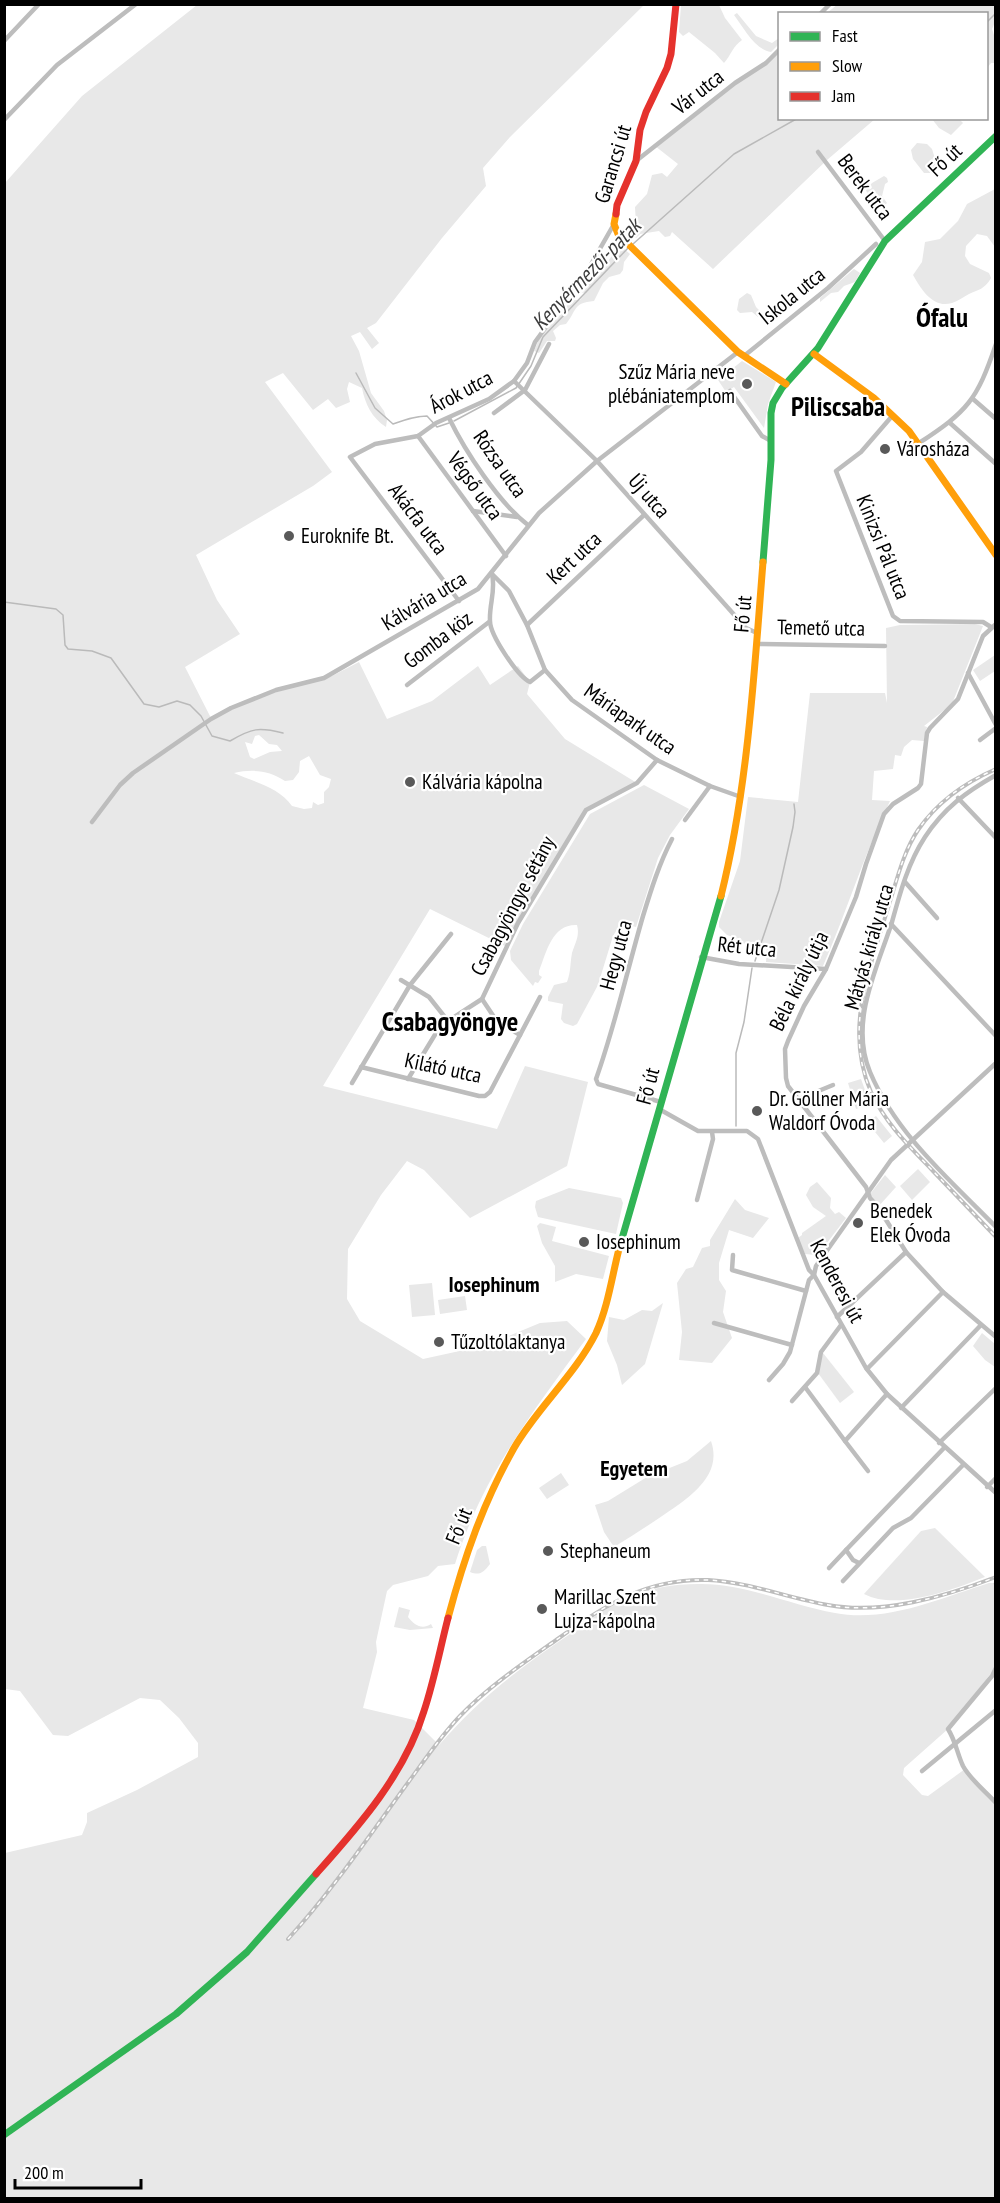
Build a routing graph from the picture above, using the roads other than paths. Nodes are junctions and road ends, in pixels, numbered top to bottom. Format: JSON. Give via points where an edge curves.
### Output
{"nodes":[{"id":1,"x":136,"y":4,"type":"edge"},
{"id":2,"x":676,"y":4,"type":"edge"},
{"id":3,"x":35,"y":6,"type":"edge"},
{"id":4,"x":4,"y":40,"type":"edge"},
{"id":5,"x":778,"y":51,"type":"edge"},
{"id":6,"x":4,"y":120,"type":"edge"},
{"id":7,"x":996,"y":136,"type":"edge"},
{"id":8,"x":818,"y":152,"type":"dead end"},
{"id":9,"x":636,"y":161,"type":"junction"},
{"id":10,"x":614,"y":224,"type":"junction"},
{"id":11,"x":885,"y":241,"type":"junction"},
{"id":12,"x":876,"y":244,"type":"dead end"},
{"id":13,"x":860,"y":259,"type":"junction"},
{"id":14,"x":868,"y":265,"type":"junction"},
{"id":15,"x":996,"y":344,"type":"edge"},
{"id":16,"x":549,"y":345,"type":"dead end"},
{"id":17,"x":995,"y":351,"type":"edge"},
{"id":18,"x":741,"y":354,"type":"junction"},
{"id":19,"x":814,"y":354,"type":"junction"},
{"id":20,"x":514,"y":381,"type":"junction"},
{"id":21,"x":786,"y":384,"type":"junction"},
{"id":22,"x":523,"y":388,"type":"junction"},
{"id":23,"x":730,"y":392,"type":"dead end"},
{"id":24,"x":973,"y":399,"type":"junction"},
{"id":25,"x":494,"y":413,"type":"dead end"},
{"id":26,"x":893,"y":415,"type":"junction"},
{"id":27,"x":996,"y":419,"type":"edge"},
{"id":28,"x":451,"y":421,"type":"junction"},
{"id":29,"x":950,"y":423,"type":"junction"},
{"id":30,"x":418,"y":436,"type":"junction"},
{"id":31,"x":771,"y":441,"type":"junction"},
{"id":32,"x":919,"y":443,"type":"junction"},
{"id":33,"x":350,"y":457,"type":"joint"},
{"id":34,"x":597,"y":461,"type":"junction"},
{"id":35,"x":996,"y":464,"type":"edge"},
{"id":36,"x":472,"y":511,"type":"junction"},
{"id":37,"x":644,"y":515,"type":"junction"},
{"id":38,"x":518,"y":517,"type":"junction"},
{"id":39,"x":528,"y":525,"type":"junction"},
{"id":40,"x":506,"y":555,"type":"junction"},
{"id":41,"x":996,"y":555,"type":"edge"},
{"id":42,"x":492,"y":574,"type":"junction"},
{"id":43,"x":459,"y":601,"type":"junction"},
{"id":44,"x":489,"y":622,"type":"junction"},
{"id":45,"x":527,"y":625,"type":"junction"},
{"id":46,"x":993,"y":625,"type":"edge"},
{"id":47,"x":758,"y":633,"type":"junction"},
{"id":48,"x":757,"y":644,"type":"junction"},
{"id":49,"x":885,"y":646,"type":"dead end"},
{"id":50,"x":545,"y":670,"type":"junction"},
{"id":51,"x":968,"y":673,"type":"junction"},
{"id":52,"x":407,"y":685,"type":"dead end"},
{"id":53,"x":996,"y":726,"type":"edge"},
{"id":54,"x":980,"y":740,"type":"dead end"},
{"id":55,"x":657,"y":760,"type":"junction"},
{"id":56,"x":996,"y":775,"type":"edge"},
{"id":57,"x":710,"y":786,"type":"junction"},
{"id":58,"x":741,"y":797,"type":"junction"},
{"id":59,"x":958,"y":798,"type":"junction"},
{"id":60,"x":685,"y":820,"type":"dead end"},
{"id":61,"x":92,"y":822,"type":"dead end"},
{"id":62,"x":996,"y":838,"type":"edge"},
{"id":63,"x":672,"y":839,"type":"dead end"},
{"id":64,"x":905,"y":882,"type":"junction"},
{"id":65,"x":937,"y":918,"type":"dead end"},
{"id":66,"x":891,"y":924,"type":"junction"},
{"id":67,"x":451,"y":934,"type":"dead end"},
{"id":68,"x":701,"y":957,"type":"junction"},
{"id":69,"x":826,"y":969,"type":"junction"},
{"id":70,"x":401,"y":980,"type":"dead end"},
{"id":71,"x":410,"y":985,"type":"junction"},
{"id":72,"x":540,"y":997,"type":"dead end"},
{"id":73,"x":482,"y":999,"type":"junction"},
{"id":74,"x":448,"y":1021,"type":"junction"},
{"id":75,"x":520,"y":1035,"type":"junction"},
{"id":76,"x":996,"y":1036,"type":"edge"},
{"id":77,"x":996,"y":1063,"type":"edge"},
{"id":78,"x":361,"y":1067,"type":"junction"},
{"id":79,"x":408,"y":1078,"type":"junction"},
{"id":80,"x":596,"y":1082,"type":"joint"},
{"id":81,"x":352,"y":1083,"type":"dead end"},
{"id":82,"x":833,"y":1085,"type":"dead end"},
{"id":83,"x":799,"y":1098,"type":"junction"},
{"id":84,"x":660,"y":1106,"type":"junction"},
{"id":85,"x":712,"y":1132,"type":"junction"},
{"id":86,"x":913,"y":1140,"type":"junction"},
{"id":87,"x":868,"y":1193,"type":"junction"},
{"id":88,"x":697,"y":1200,"type":"dead end"},
{"id":89,"x":996,"y":1227,"type":"edge"},
{"id":90,"x":906,"y":1252,"type":"junction"},
{"id":91,"x":733,"y":1255,"type":"dead end"},
{"id":92,"x":805,"y":1260,"type":"junction"},
{"id":93,"x":816,"y":1266,"type":"junction"},
{"id":94,"x":814,"y":1275,"type":"junction"},
{"id":95,"x":806,"y":1291,"type":"junction"},
{"id":96,"x":943,"y":1292,"type":"junction"},
{"id":97,"x":837,"y":1317,"type":"junction"},
{"id":98,"x":714,"y":1323,"type":"dead end"},
{"id":99,"x":841,"y":1325,"type":"junction"},
{"id":100,"x":981,"y":1325,"type":"junction"},
{"id":101,"x":996,"y":1337,"type":"edge"},
{"id":102,"x":792,"y":1345,"type":"junction"},
{"id":103,"x":867,"y":1369,"type":"junction"},
{"id":104,"x":769,"y":1380,"type":"dead end"},
{"id":105,"x":805,"y":1387,"type":"junction"},
{"id":106,"x":996,"y":1388,"type":"edge"},
{"id":107,"x":887,"y":1394,"type":"junction"},
{"id":108,"x":792,"y":1401,"type":"dead end"},
{"id":109,"x":901,"y":1408,"type":"junction"},
{"id":110,"x":844,"y":1441,"type":"junction"},
{"id":111,"x":939,"y":1443,"type":"junction"},
{"id":112,"x":944,"y":1448,"type":"junction"},
{"id":113,"x":963,"y":1465,"type":"junction"},
{"id":114,"x":868,"y":1471,"type":"dead end"},
{"id":115,"x":996,"y":1478,"type":"edge"},
{"id":116,"x":987,"y":1486,"type":"junction"},
{"id":117,"x":996,"y":1493,"type":"edge"},
{"id":118,"x":846,"y":1550,"type":"junction"},
{"id":119,"x":859,"y":1563,"type":"junction"},
{"id":120,"x":829,"y":1568,"type":"dead end"},
{"id":121,"x":843,"y":1581,"type":"dead end"},
{"id":122,"x":996,"y":1668,"type":"edge"},
{"id":123,"x":996,"y":1710,"type":"edge"},
{"id":124,"x":956,"y":1743,"type":"junction"},
{"id":125,"x":922,"y":1771,"type":"dead end"},
{"id":126,"x":996,"y":1803,"type":"edge"},
{"id":127,"x":4,"y":2135,"type":"edge"}],
"edges":[{"from":1,"to":6,"type":"street","via":[[57,65]]},
{"from":2,"to":9,"type":"main road","name":"Garancsi út","via":[[671,54],[640,130]]},
{"from":3,"to":4,"type":"street"},
{"from":5,"to":9,"type":"street","name":"Vár utca"},
{"from":7,"to":11,"type":"main road","name":"Fő út"},
{"from":8,"to":11,"type":"street","name":"Berek utca"},
{"from":9,"to":10,"type":"main road","name":"Garancsi út","via":[[617,205]]},
{"from":10,"to":18,"type":"main road","name":"Garancsi út","via":[[618,234]]},
{"from":10,"to":20,"type":"street","name":"Árok utca","via":[[589,268],[535,342]]},
{"from":11,"to":14,"type":"main road","name":"Fő út"},
{"from":12,"to":13,"type":"street","name":"Iskola utca"},
{"from":13,"to":14,"type":"street"},
{"from":13,"to":18,"type":"street","name":"Iskola utca"},
{"from":14,"to":19,"type":"main road","name":"Fő út"},
{"from":15,"to":17,"type":"street"},
{"from":16,"to":22,"type":"street"},
{"from":17,"to":24,"type":"street"},
{"from":18,"to":21,"type":"main road","name":"Garancsi út"},
{"from":18,"to":34,"type":"street","name":"Kálvária utca"},
{"from":19,"to":21,"type":"main road","name":"Fő út"},
{"from":19,"to":26,"type":"main road"},
{"from":20,"to":22,"type":"street","name":"Új utca"},
{"from":20,"to":28,"type":"street","name":"Árok utca"},
{"from":21,"to":31,"type":"main road","name":"Fő út","via":[[773,403]]},
{"from":22,"to":25,"type":"street"},
{"from":22,"to":34,"type":"street","name":"Új utca"},
{"from":23,"to":31,"type":"street","via":[[762,436]]},
{"from":24,"to":27,"type":"street"},
{"from":24,"to":29,"type":"street"},
{"from":26,"to":32,"type":"main road"},
{"from":26,"to":46,"type":"street","name":"Kinizsi Pál utca","via":[[861,452],[836,471],[893,616],[900,621]]},
{"from":28,"to":30,"type":"street","name":"Árok utca","via":[[435,424]]},
{"from":28,"to":38,"type":"street","name":"Rózsa utca","via":[[487,478]]},
{"from":29,"to":32,"type":"street"},
{"from":29,"to":35,"type":"street"},
{"from":30,"to":33,"type":"street","name":"Árok utca","via":[[375,444]]},
{"from":30,"to":36,"type":"street","name":"Végső utca"},
{"from":31,"to":47,"type":"main road","name":"Fő út"},
{"from":32,"to":41,"type":"main road"},
{"from":33,"to":43,"type":"street","name":"Akácfa utca"},
{"from":34,"to":37,"type":"street","name":"Új utca"},
{"from":34,"to":39,"type":"street","name":"Kálvária utca"},
{"from":36,"to":38,"type":"street"},
{"from":36,"to":40,"type":"street","name":"Végső utca"},
{"from":37,"to":45,"type":"street","name":"Kert utca"},
{"from":37,"to":47,"type":"street","name":"Új utca","via":[[746,628]]},
{"from":38,"to":39,"type":"street","name":"Rózsa utca"},
{"from":39,"to":40,"type":"street","name":"Kálvária utca"},
{"from":40,"to":42,"type":"street","name":"Kálvária utca"},
{"from":42,"to":43,"type":"street","name":"Kálvária utca"},
{"from":42,"to":44,"type":"street","via":[[495,585]]},
{"from":42,"to":45,"type":"street","name":"Máriapark utca","via":[[509,591]]},
{"from":43,"to":61,"type":"street","name":"Kálvária utca","via":[[324,678],[276,690],[211,719],[120,785]]},
{"from":44,"to":50,"type":"street","via":[[496,639],[526,680],[530,682]]},
{"from":44,"to":52,"type":"street","name":"Gomba köz"},
{"from":45,"to":50,"type":"street","name":"Máriapark utca"},
{"from":46,"to":51,"type":"street","name":"Béla király útja","via":[[983,636]]},
{"from":47,"to":48,"type":"main road","name":"Fő út"},
{"from":48,"to":49,"type":"street","name":"Temető utca"},
{"from":48,"to":58,"type":"main road","name":"Fő út"},
{"from":50,"to":55,"type":"street","name":"Máriapark utca","via":[[572,700]]},
{"from":51,"to":53,"type":"street"},
{"from":51,"to":69,"type":"street","name":"Béla király útja","via":[[958,699],[927,733],[921,784],[884,814]]},
{"from":53,"to":54,"type":"street"},
{"from":55,"to":57,"type":"street","name":"Máriapark utca"},
{"from":55,"to":73,"type":"street","name":"Csabagyöngye sétány","via":[[637,783],[586,810],[518,922]]},
{"from":56,"to":59,"type":"street","name":"Mátyás király utca"},
{"from":57,"to":58,"type":"street","name":"Máriapark utca"},
{"from":57,"to":60,"type":"street"},
{"from":58,"to":68,"type":"main road","name":"Fő út","via":[[732,852]]},
{"from":59,"to":62,"type":"street"},
{"from":59,"to":64,"type":"street","name":"Mátyás király utca","via":[[925,837]]},
{"from":63,"to":80,"type":"street","name":"Hegy utca","via":[[651,890]]},
{"from":64,"to":65,"type":"street"},
{"from":64,"to":66,"type":"street","name":"Mátyás király utca"},
{"from":66,"to":76,"type":"street"},
{"from":66,"to":86,"type":"street","name":"Mátyás király utca","via":[[868,994],[863,1026],[865,1051],[869,1070],[894,1118]]},
{"from":67,"to":71,"type":"street"},
{"from":68,"to":69,"type":"street","name":"Rét utca","via":[[739,964]]},
{"from":68,"to":84,"type":"main road","name":"Fő út"},
{"from":69,"to":83,"type":"street","name":"Béla király útja","via":[[786,1046],[786,1082]]},
{"from":70,"to":71,"type":"street"},
{"from":71,"to":74,"type":"street","via":[[429,997]]},
{"from":71,"to":78,"type":"street"},
{"from":72,"to":75,"type":"street","name":"Kilátó utca"},
{"from":73,"to":74,"type":"street","name":"Csabagyöngye sétány"},
{"from":73,"to":75,"type":"street","via":[[496,1020]]},
{"from":74,"to":79,"type":"street","name":"Csabagyöngye sétány"},
{"from":75,"to":79,"type":"street","name":"Kilátó utca","via":[[485,1096]]},
{"from":77,"to":86,"type":"street"},
{"from":78,"to":79,"type":"street","name":"Kilátó utca"},
{"from":78,"to":81,"type":"street"},
{"from":80,"to":84,"type":"street","name":"Kenderesi út"},
{"from":82,"to":83,"type":"street"},
{"from":83,"to":87,"type":"street","name":"Béla király útja"},
{"from":84,"to":85,"type":"street","name":"Kenderesi út","via":[[698,1131]]},
{"from":84,"to":127,"type":"main road","name":"Fő út","via":[[596,1332],[511,1453],[483,1510],[462,1565],[428,1700],[382,1796],[247,1952],[176,2014]]},
{"from":85,"to":88,"type":"street"},
{"from":85,"to":92,"type":"street","name":"Kenderesi út","via":[[747,1131],[758,1139]]},
{"from":86,"to":87,"type":"street","via":[[891,1160]]},
{"from":86,"to":89,"type":"street","name":"Mátyás király utca"},
{"from":87,"to":90,"type":"street","name":"Béla király útja"},
{"from":87,"to":93,"type":"street"},
{"from":90,"to":96,"type":"street","name":"Béla király útja"},
{"from":90,"to":97,"type":"street"},
{"from":91,"to":95,"type":"street","via":[[732,1270]]},
{"from":92,"to":93,"type":"street"},
{"from":92,"to":94,"type":"street","name":"Kenderesi út"},
{"from":93,"to":94,"type":"street"},
{"from":94,"to":95,"type":"street"},
{"from":94,"to":97,"type":"street","name":"Kenderesi út"},
{"from":95,"to":102,"type":"street"},
{"from":96,"to":100,"type":"street","name":"Béla király útja"},
{"from":96,"to":103,"type":"street"},
{"from":97,"to":99,"type":"street","name":"Kenderesi út"},
{"from":98,"to":102,"type":"street"},
{"from":99,"to":103,"type":"street","name":"Kenderesi út"},
{"from":99,"to":105,"type":"street","via":[[821,1352],[817,1373]]},
{"from":100,"to":101,"type":"street","name":"Béla király útja"},
{"from":100,"to":109,"type":"street"},
{"from":102,"to":104,"type":"street"},
{"from":103,"to":107,"type":"street","name":"Kenderesi út"},
{"from":105,"to":108,"type":"street"},
{"from":105,"to":110,"type":"street"},
{"from":106,"to":111,"type":"street"},
{"from":107,"to":109,"type":"street","name":"Kenderesi út"},
{"from":107,"to":110,"type":"street"},
{"from":109,"to":111,"type":"street","name":"Kenderesi út"},
{"from":110,"to":114,"type":"street"},
{"from":111,"to":112,"type":"street","name":"Kenderesi út"},
{"from":112,"to":113,"type":"street","name":"Kenderesi út"},
{"from":112,"to":118,"type":"street"},
{"from":113,"to":116,"type":"street","name":"Kenderesi út"},
{"from":113,"to":119,"type":"street"},
{"from":115,"to":116,"type":"street"},
{"from":116,"to":117,"type":"street","name":"Kenderesi út"},
{"from":118,"to":119,"type":"street"},
{"from":118,"to":120,"type":"street"},
{"from":119,"to":121,"type":"street"},
{"from":122,"to":124,"type":"street","via":[[948,1730]]},
{"from":123,"to":124,"type":"street"},
{"from":124,"to":125,"type":"street"},
{"from":124,"to":126,"type":"street","via":[[965,1769]]}]}
